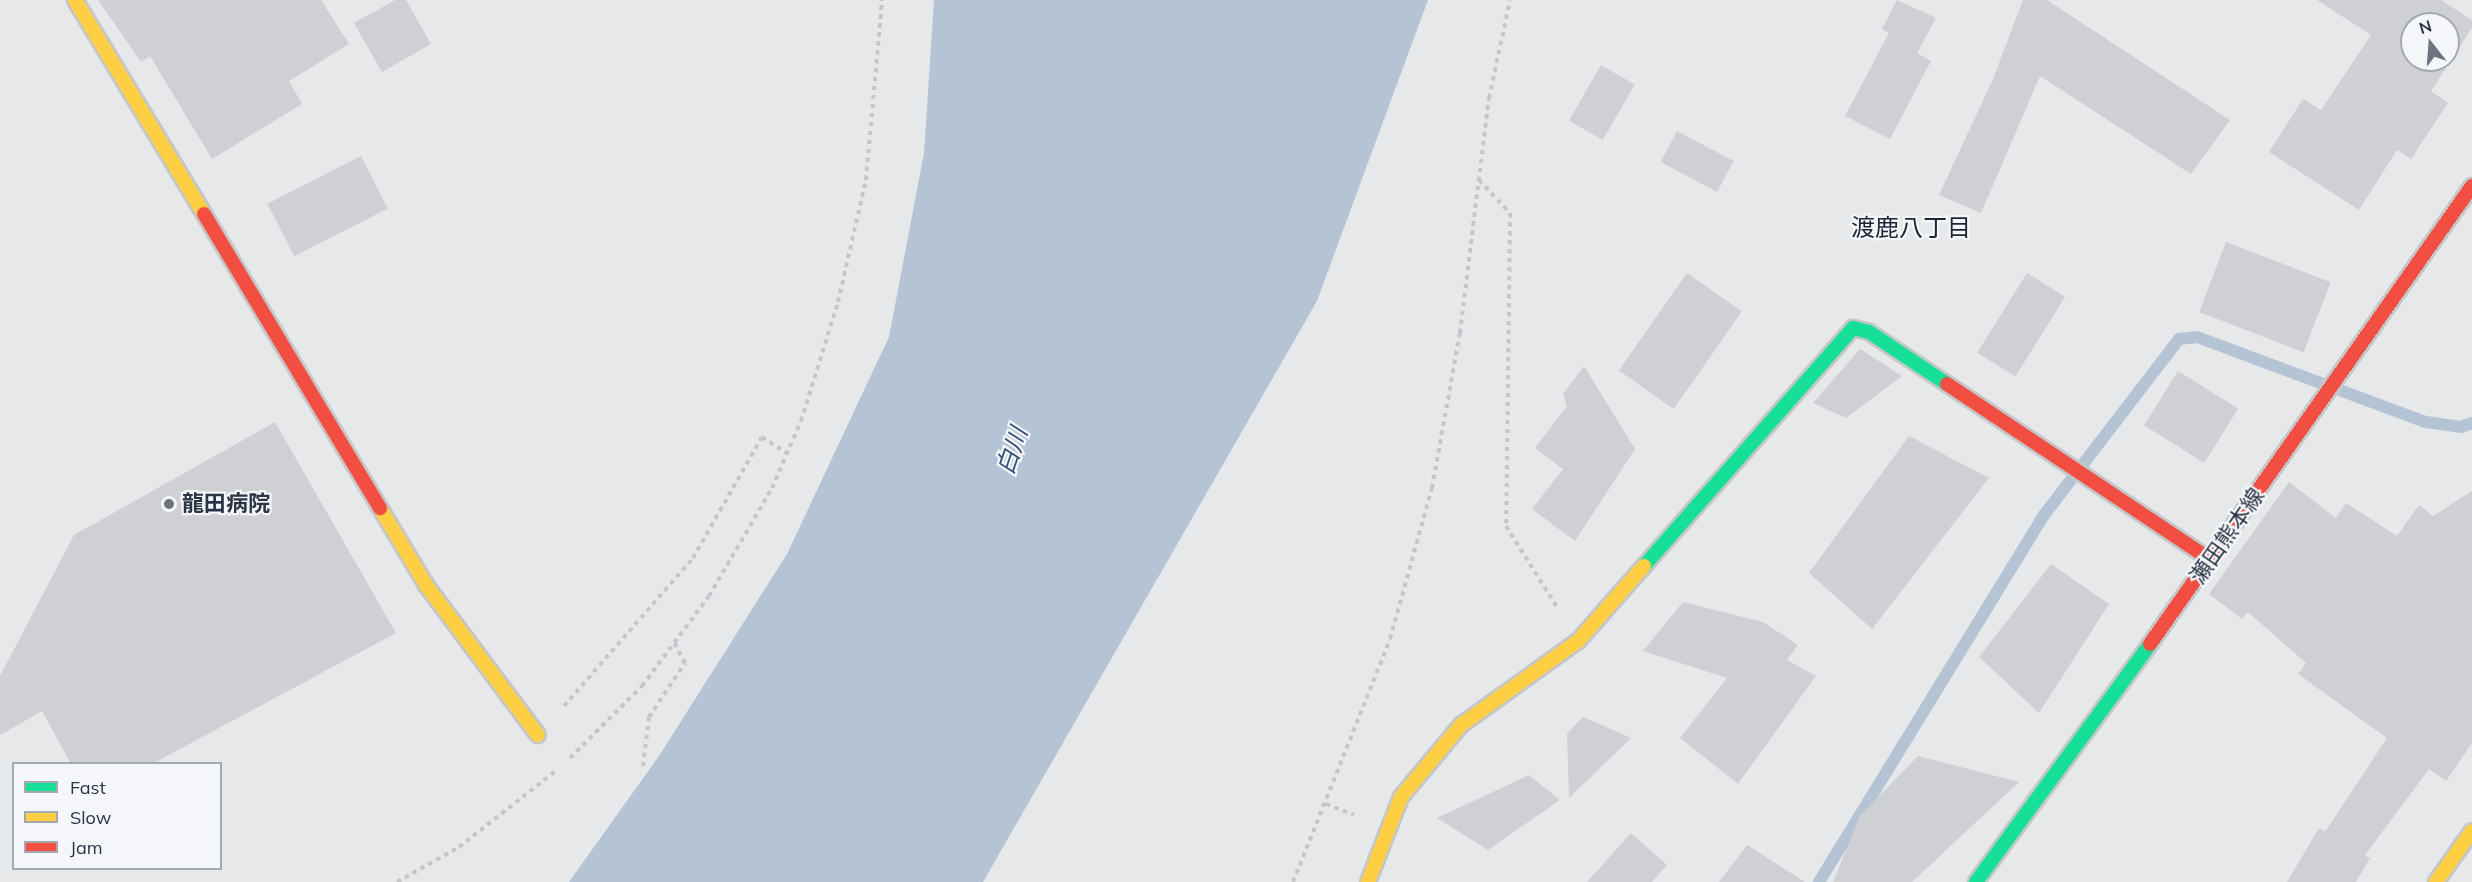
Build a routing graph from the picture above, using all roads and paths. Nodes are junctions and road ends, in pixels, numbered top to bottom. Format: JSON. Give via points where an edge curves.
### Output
{"nodes":[{"id":1,"x":75,"y":0,"type":"edge"},
{"id":2,"x":882,"y":0,"type":"edge"},
{"id":3,"x":1510,"y":0,"type":"edge"},
{"id":4,"x":1479,"y":180,"type":"junction"},
{"id":5,"x":2472,"y":186,"type":"edge"},
{"id":6,"x":787,"y":453,"type":"junction"},
{"id":7,"x":2211,"y":560,"type":"junction"},
{"id":8,"x":1578,"y":641,"type":"junction"},
{"id":9,"x":674,"y":642,"type":"junction"},
{"id":10,"x":538,"y":735,"type":"joint"},
{"id":11,"x":643,"y":766,"type":"dead end"},
{"id":12,"x":2472,"y":831,"type":"edge"},
{"id":13,"x":397,"y":882,"type":"edge"},
{"id":14,"x":1293,"y":882,"type":"edge"},
{"id":15,"x":1368,"y":882,"type":"edge"},
{"id":16,"x":1976,"y":882,"type":"edge"},
{"id":17,"x":2436,"y":882,"type":"edge"}],
"edges":[{"from":1,"to":10,"type":"street","via":[[426,585]]},
{"from":2,"to":6,"type":"path","via":[[866,180],[838,302]]},
{"from":3,"to":4,"type":"path","via":[[1489,98]]},
{"from":4,"to":8,"type":"path","via":[[1510,213],[1506,526]]},
{"from":4,"to":14,"type":"path","via":[[1460,333],[1432,488],[1390,639]]},
{"from":5,"to":7,"type":"street","name":"瀬田熊本線"},
{"from":6,"to":9,"type":"path","via":[[709,596]]},
{"from":6,"to":10,"type":"path","via":[[762,437],[693,558]]},
{"from":7,"to":8,"type":"street","via":[[1869,332],[1853,328]]},
{"from":7,"to":16,"type":"street","name":"瀬田熊本線"},
{"from":8,"to":15,"type":"street","via":[[1461,725],[1401,797]]},
{"from":9,"to":11,"type":"path","via":[[685,663],[649,717]]},
{"from":9,"to":13,"type":"path","via":[[642,686],[551,777],[459,848]]},
{"from":12,"to":17,"type":"street"}]}
